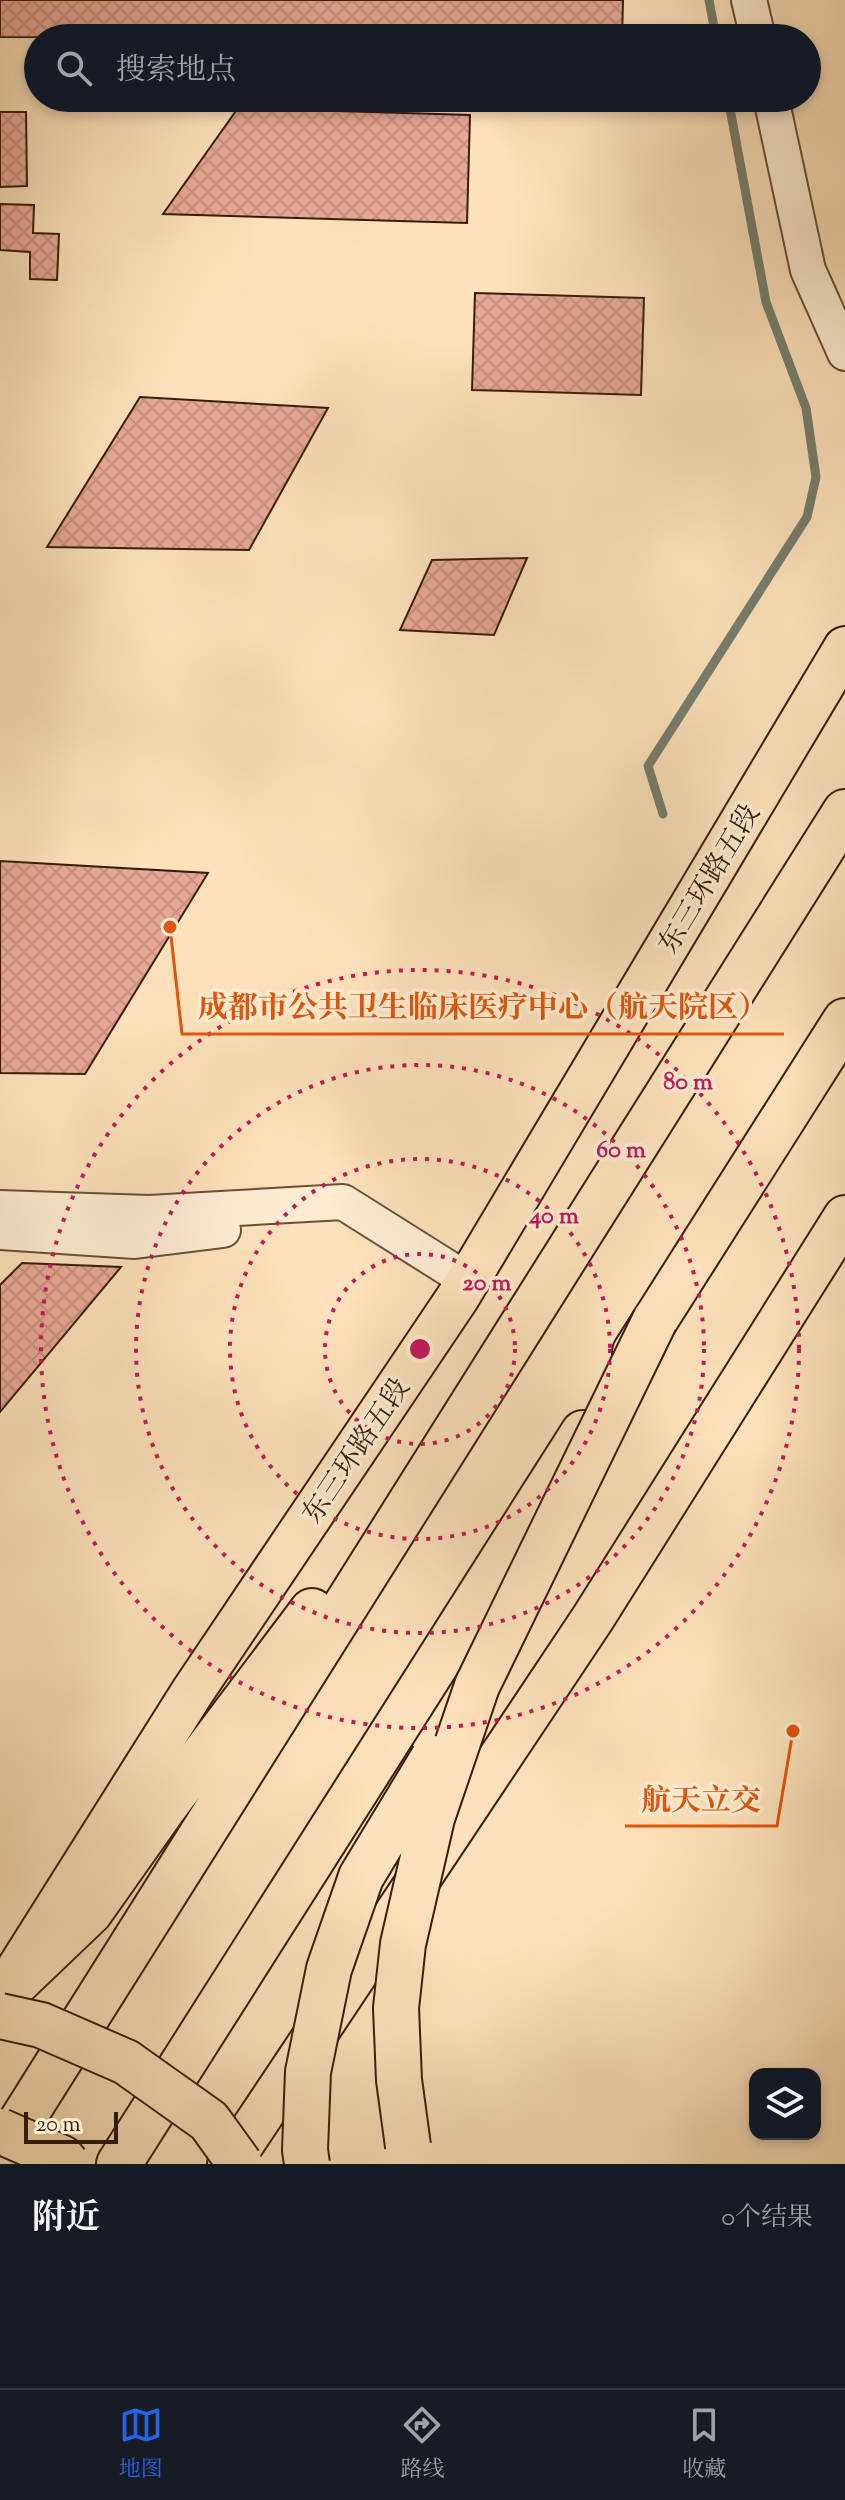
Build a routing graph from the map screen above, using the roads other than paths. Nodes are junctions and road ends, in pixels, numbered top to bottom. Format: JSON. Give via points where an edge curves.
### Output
{"nodes":[{"id":1,"x":749,"y":0,"type":"edge"},
{"id":2,"x":755,"y":24,"type":"edge"},
{"id":3,"x":774,"y":112,"type":"edge"},
{"id":4,"x":845,"y":353,"type":"edge"},
{"id":5,"x":845,"y":648,"type":"edge"},
{"id":6,"x":845,"y":812,"type":"edge"},
{"id":7,"x":845,"y":1021,"type":"edge"},
{"id":8,"x":0,"y":1208,"type":"edge"},
{"id":9,"x":845,"y":1217,"type":"edge"},
{"id":10,"x":0,"y":1232,"type":"edge"},
{"id":11,"x":463,"y":1289,"type":"junction"},
{"id":12,"x":535,"y":1306,"type":"junction"},
{"id":13,"x":655,"y":1320,"type":"junction"},
{"id":14,"x":477,"y":1686,"type":"junction"},
{"id":15,"x":0,"y":1997,"type":"edge"},
{"id":16,"x":0,"y":2016,"type":"edge"},
{"id":17,"x":0,"y":2131,"type":"edge"},
{"id":18,"x":0,"y":2155,"type":"edge"},
{"id":19,"x":67,"y":2164,"type":"edge"},
{"id":20,"x":119,"y":2164,"type":"edge"},
{"id":21,"x":229,"y":2164,"type":"edge"},
{"id":22,"x":240,"y":2164,"type":"edge"},
{"id":23,"x":307,"y":2164,"type":"edge"},
{"id":24,"x":411,"y":2164,"type":"edge"}],
"edges":[{"from":1,"to":2,"type":"lane"},
{"from":3,"to":4,"type":"lane","via":[[808,270]]},
{"from":5,"to":11,"type":"main road","name":"东三环路五段"},
{"from":6,"to":12,"type":"highway"},
{"from":7,"to":13,"type":"highway"},
{"from":8,"to":11,"type":"lane","via":[[149,1213],[343,1202]]},
{"from":9,"to":21,"type":"main road","via":[[593,1618]]},
{"from":10,"to":11,"type":"lane","via":[[135,1241],[262,1225],[339,1222]]},
{"from":11,"to":15,"type":"main road","name":"东三环路五段","via":[[193,1691]]},
{"from":12,"to":15,"type":"highway","via":[[90,1912]]},
{"from":12,"to":18,"type":"highway","bridge":true},
{"from":13,"to":14,"type":"highway","bridge":true},
{"from":13,"to":20,"type":"highway","bridge":true},
{"from":14,"to":23,"type":"highway","bridge":true,"via":[[361,1877],[329,1969],[308,2072]]},
{"from":14,"to":24,"type":"highway","bridge":true,"via":[[432,1818],[403,1944],[396,2008]]},
{"from":16,"to":22,"type":"highway","bridge":true,"via":[[41,2025],[126,2062],[209,2121]]},
{"from":17,"to":19,"type":"highway","bridge":true}]}
